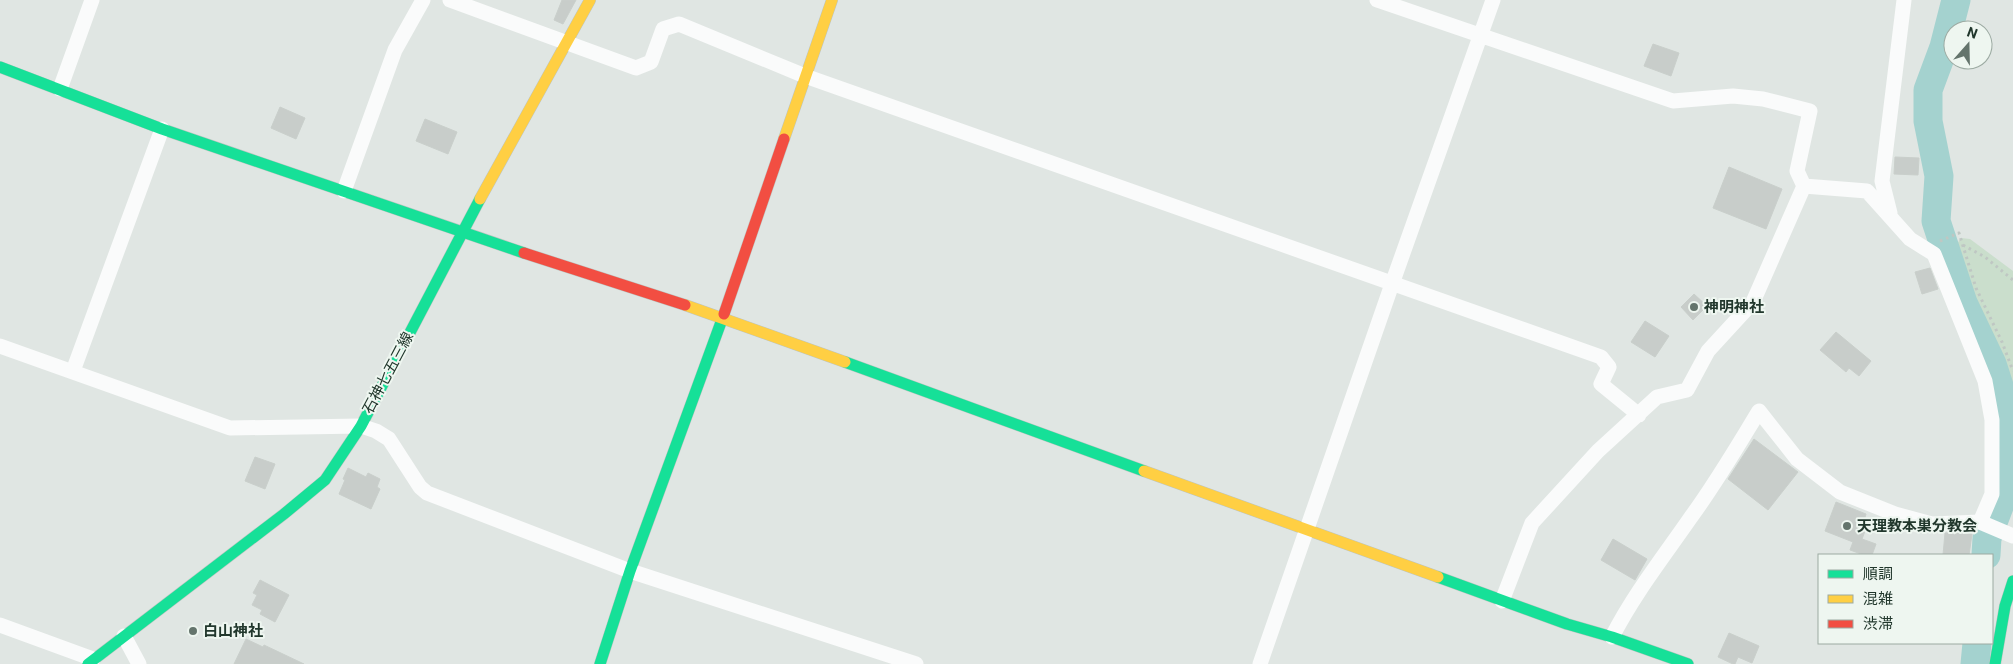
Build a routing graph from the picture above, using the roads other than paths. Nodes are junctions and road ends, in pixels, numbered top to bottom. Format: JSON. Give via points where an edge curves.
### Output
{"nodes":[{"id":1,"x":92,"y":0,"type":"edge"},
{"id":2,"x":422,"y":0,"type":"edge"},
{"id":3,"x":450,"y":0,"type":"edge"},
{"id":4,"x":590,"y":0,"type":"edge"},
{"id":5,"x":832,"y":0,"type":"edge"},
{"id":6,"x":1377,"y":0,"type":"edge"},
{"id":7,"x":1493,"y":0,"type":"edge"},
{"id":8,"x":1904,"y":0,"type":"edge"},
{"id":9,"x":1480,"y":37,"type":"junction"},
{"id":10,"x":566,"y":44,"type":"junction"},
{"id":11,"x":0,"y":67,"type":"edge"},
{"id":12,"x":805,"y":76,"type":"junction"},
{"id":13,"x":60,"y":89,"type":"junction"},
{"id":14,"x":162,"y":129,"type":"junction"},
{"id":15,"x":1804,"y":186,"type":"junction"},
{"id":16,"x":344,"y":191,"type":"junction"},
{"id":17,"x":1890,"y":215,"type":"junction"},
{"id":18,"x":462,"y":232,"type":"junction"},
{"id":19,"x":1392,"y":284,"type":"junction"},
{"id":20,"x":723,"y":318,"type":"junction"},
{"id":21,"x":0,"y":346,"type":"edge"},
{"id":22,"x":73,"y":371,"type":"junction"},
{"id":23,"x":1639,"y":415,"type":"junction"},
{"id":24,"x":361,"y":426,"type":"junction"},
{"id":25,"x":1980,"y":522,"type":"junction"},
{"id":26,"x":1307,"y":530,"type":"junction"},
{"id":27,"x":2013,"y":536,"type":"edge"},
{"id":28,"x":630,"y":571,"type":"junction"},
{"id":29,"x":2013,"y":581,"type":"edge"},
{"id":30,"x":1502,"y":601,"type":"junction"},
{"id":31,"x":0,"y":625,"type":"edge"},
{"id":32,"x":124,"y":636,"type":"junction"},
{"id":33,"x":1612,"y":637,"type":"junction"},
{"id":34,"x":90,"y":662,"type":"edge"},
{"id":35,"x":139,"y":664,"type":"edge"},
{"id":36,"x":600,"y":664,"type":"edge"},
{"id":37,"x":916,"y":664,"type":"edge"},
{"id":38,"x":1260,"y":664,"type":"edge"},
{"id":39,"x":1688,"y":664,"type":"edge"},
{"id":40,"x":1995,"y":664,"type":"edge"}],
"edges":[{"from":1,"to":13,"type":"street"},
{"from":2,"to":16,"type":"street","via":[[395,50]]},
{"from":3,"to":10,"type":"street"},
{"from":4,"to":10,"type":"street","name":"石神七五三線"},
{"from":5,"to":12,"type":"street"},
{"from":6,"to":9,"type":"street"},
{"from":7,"to":9,"type":"street"},
{"from":8,"to":17,"type":"street","via":[[1882,181]]},
{"from":9,"to":15,"type":"street","via":[[1674,101],[1733,96],[1810,111],[1797,171]]},
{"from":9,"to":19,"type":"street"},
{"from":10,"to":12,"type":"street","via":[[636,68],[651,62],[663,28],[679,24]]},
{"from":10,"to":18,"type":"street","name":"石神七五三線"},
{"from":11,"to":13,"type":"street"},
{"from":12,"to":19,"type":"street"},
{"from":12,"to":20,"type":"street"},
{"from":13,"to":14,"type":"street"},
{"from":14,"to":16,"type":"street"},
{"from":14,"to":22,"type":"street"},
{"from":15,"to":17,"type":"street","via":[[1867,191]]},
{"from":15,"to":23,"type":"street","via":[[1753,302],[1708,352],[1686,390],[1657,397]]},
{"from":16,"to":18,"type":"street"},
{"from":17,"to":25,"type":"street","via":[[1910,239],[1934,254],[1986,381],[1992,420],[1992,494]]},
{"from":18,"to":20,"type":"street"},
{"from":18,"to":24,"type":"street","name":"石神七五三線"},
{"from":19,"to":23,"type":"street","via":[[1602,357],[1609,367],[1601,384]]},
{"from":19,"to":26,"type":"street"},
{"from":20,"to":26,"type":"street"},
{"from":20,"to":28,"type":"street"},
{"from":21,"to":22,"type":"street"},
{"from":22,"to":24,"type":"street","via":[[230,428]]},
{"from":23,"to":30,"type":"street","via":[[1598,451],[1532,523]]},
{"from":24,"to":28,"type":"street","via":[[390,439],[427,493]]},
{"from":24,"to":32,"type":"street","name":"石神七五三線","via":[[325,480]]},
{"from":25,"to":27,"type":"street"},
{"from":25,"to":33,"type":"street","via":[[1932,524],[1895,514],[1840,492],[1797,458],[1759,411],[1691,518],[1628,606]]},
{"from":26,"to":30,"type":"street"},
{"from":26,"to":38,"type":"street"},
{"from":28,"to":36,"type":"street"},
{"from":28,"to":37,"type":"street"},
{"from":29,"to":40,"type":"street","via":[[2004,606]]},
{"from":30,"to":33,"type":"street"},
{"from":31,"to":34,"type":"street"},
{"from":32,"to":34,"type":"street","name":"石神七五三線"},
{"from":32,"to":35,"type":"street"},
{"from":33,"to":39,"type":"street"}]}
